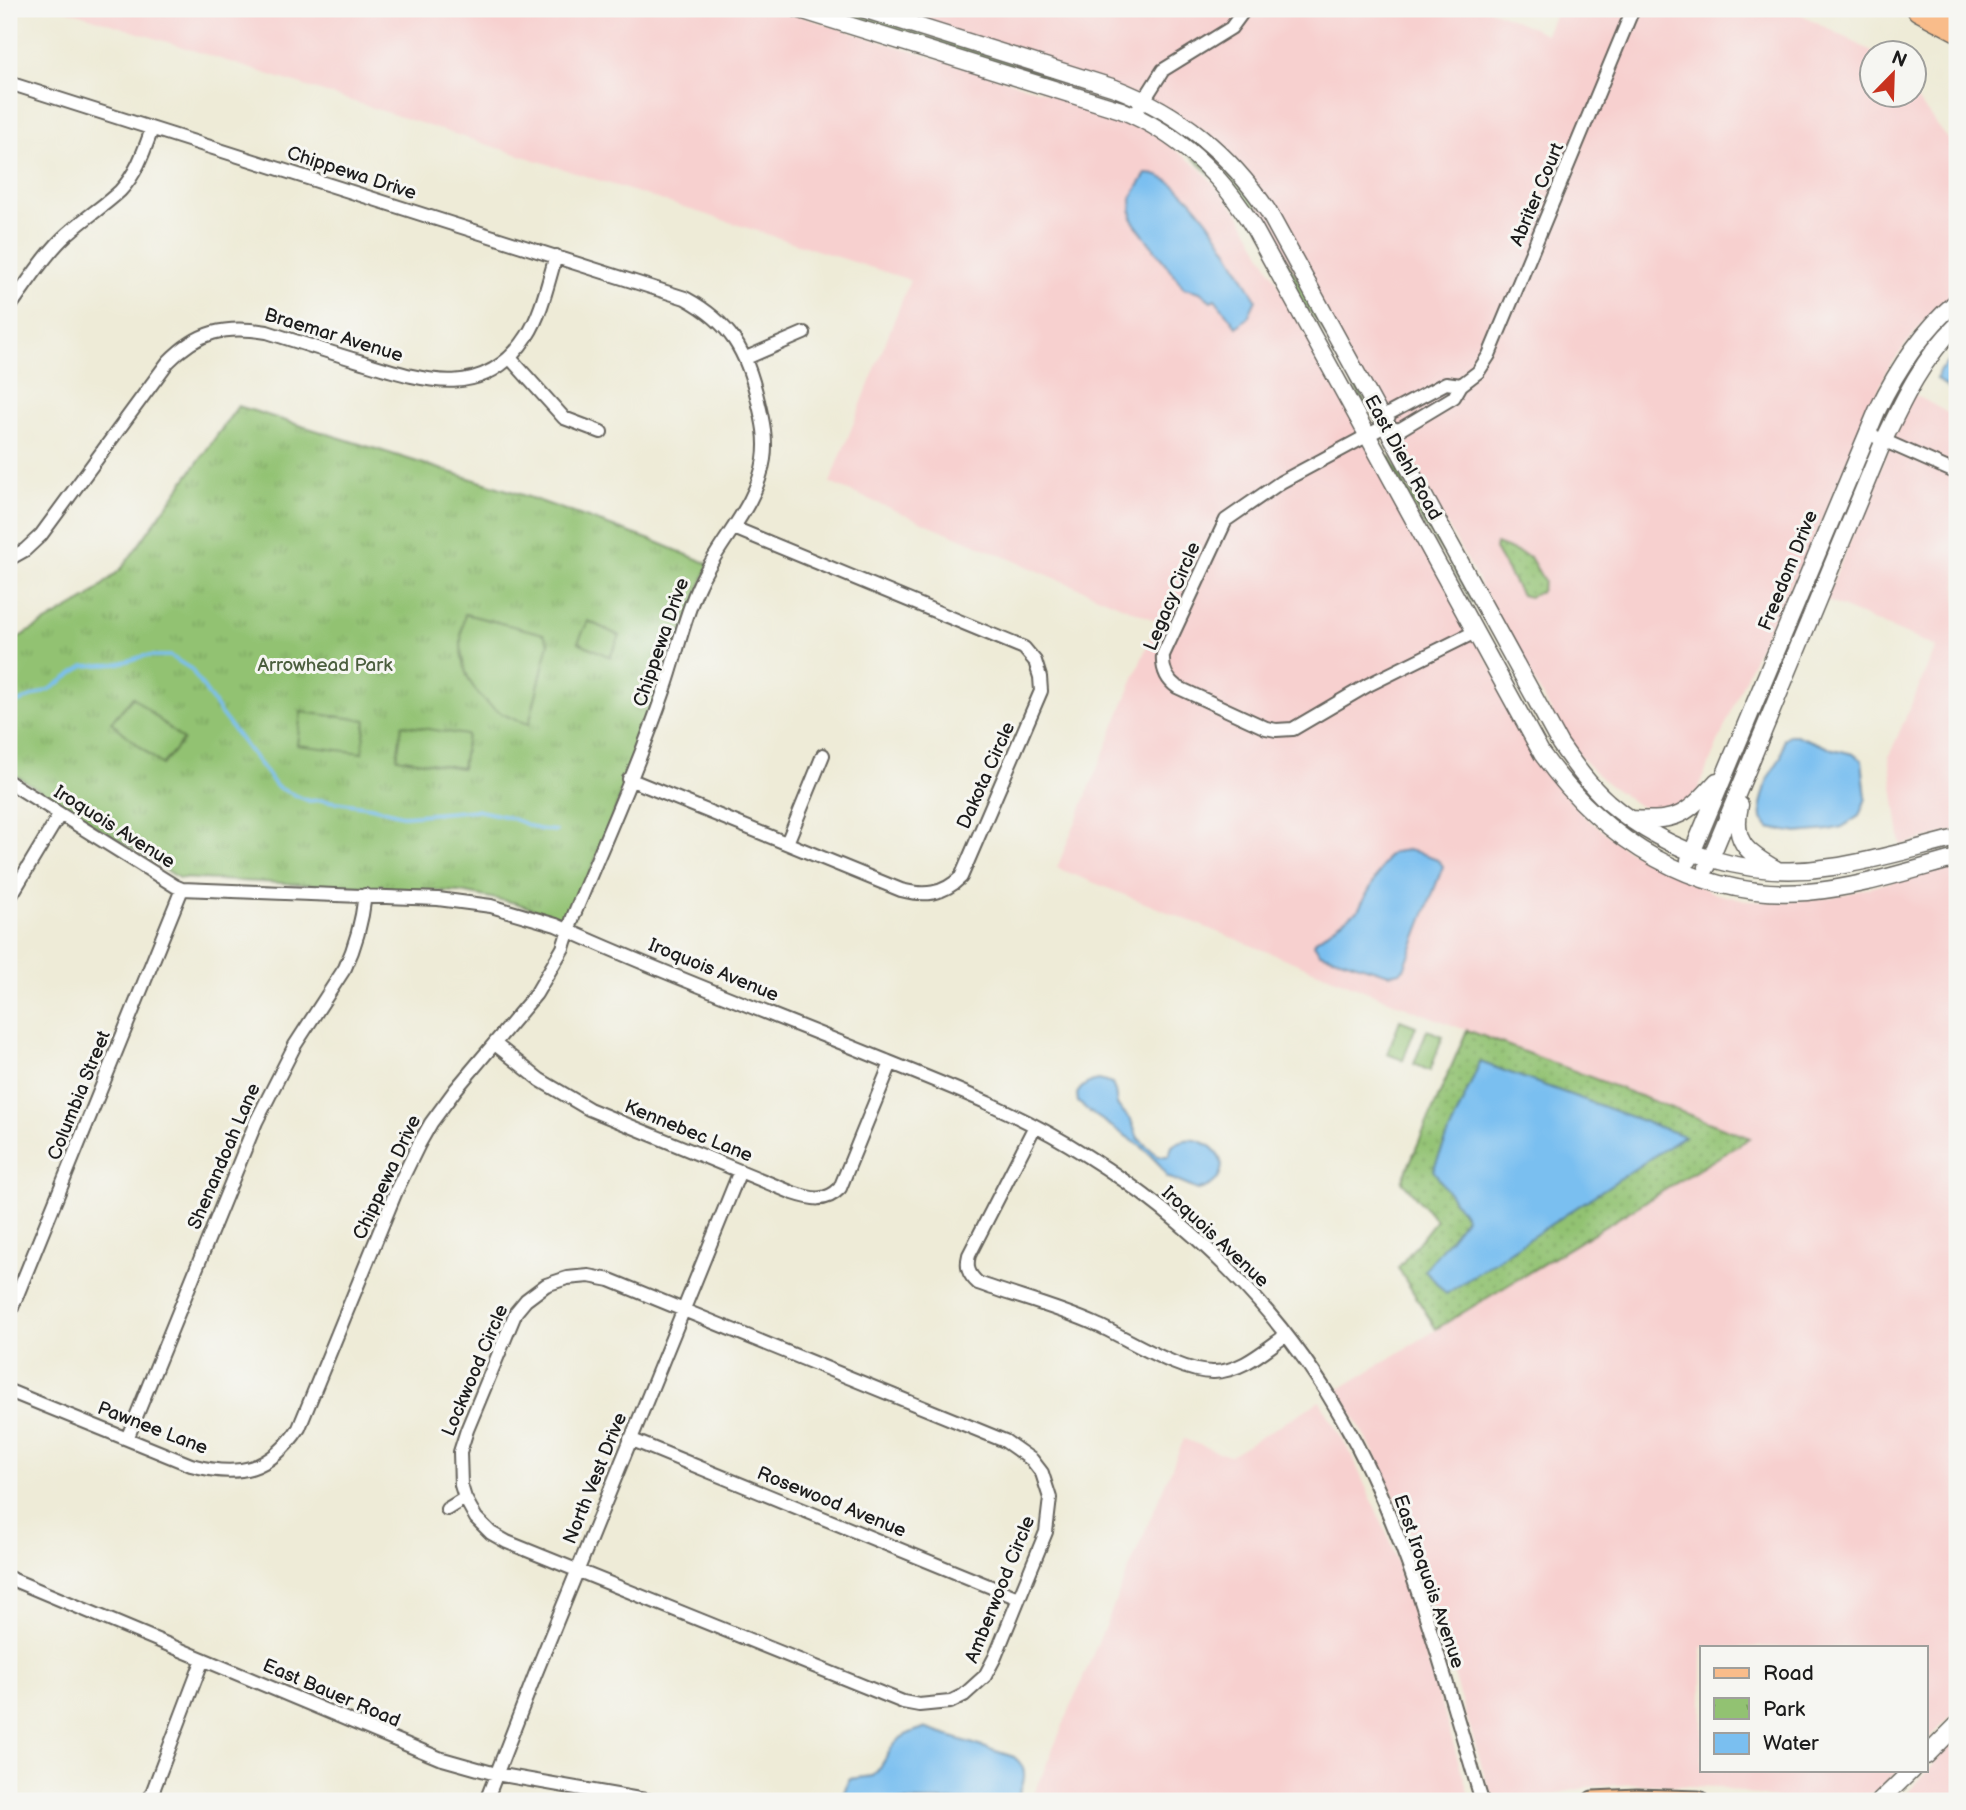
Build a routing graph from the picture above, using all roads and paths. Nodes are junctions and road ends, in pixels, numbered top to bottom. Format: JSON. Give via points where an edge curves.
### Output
{"nodes":[{"id":1,"x":797,"y":9,"type":"edge"},
{"id":2,"x":863,"y":9,"type":"edge"},
{"id":3,"x":1245,"y":9,"type":"edge"},
{"id":4,"x":1633,"y":9,"type":"edge"},
{"id":5,"x":1919,"y":9,"type":"edge"},
{"id":6,"x":1957,"y":29,"type":"edge"},
{"id":7,"x":9,"y":83,"type":"edge"},
{"id":8,"x":1144,"y":99,"type":"junction"},
{"id":9,"x":1134,"y":116,"type":"junction"},
{"id":10,"x":152,"y":128,"type":"junction"},
{"id":11,"x":556,"y":256,"type":"junction"},
{"id":12,"x":1957,"y":301,"type":"edge"},
{"id":13,"x":9,"y":308,"type":"edge"},
{"id":14,"x":1957,"y":326,"type":"edge"},
{"id":15,"x":804,"y":333,"type":"dead end"},
{"id":16,"x":510,"y":358,"type":"junction"},
{"id":17,"x":746,"y":358,"type":"junction"},
{"id":18,"x":1461,"y":384,"type":"junction"},
{"id":19,"x":1385,"y":426,"type":"junction"},
{"id":20,"x":601,"y":432,"type":"dead end"},
{"id":21,"x":1867,"y":433,"type":"junction"},
{"id":22,"x":1368,"y":436,"type":"junction"},
{"id":23,"x":1885,"y":440,"type":"junction"},
{"id":24,"x":1957,"y":473,"type":"edge"},
{"id":25,"x":734,"y":528,"type":"junction"},
{"id":26,"x":9,"y":559,"type":"edge"},
{"id":27,"x":1475,"y":632,"type":"junction"},
{"id":28,"x":823,"y":755,"type":"dead end"},
{"id":29,"x":1726,"y":771,"type":"junction"},
{"id":30,"x":1745,"y":778,"type":"junction"},
{"id":31,"x":629,"y":779,"type":"junction"},
{"id":32,"x":9,"y":782,"type":"edge"},
{"id":33,"x":60,"y":814,"type":"junction"},
{"id":34,"x":1630,"y":819,"type":"junction"},
{"id":35,"x":1957,"y":838,"type":"edge"},
{"id":36,"x":787,"y":843,"type":"junction"},
{"id":37,"x":1692,"y":853,"type":"junction"},
{"id":38,"x":1957,"y":858,"type":"edge"},
{"id":39,"x":1711,"y":859,"type":"junction"},
{"id":40,"x":1778,"y":870,"type":"junction"},
{"id":41,"x":1684,"y":872,"type":"junction"},
{"id":42,"x":1702,"y":879,"type":"junction"},
{"id":43,"x":182,"y":889,"type":"junction"},
{"id":44,"x":366,"y":895,"type":"junction"},
{"id":45,"x":9,"y":899,"type":"edge"},
{"id":46,"x":568,"y":930,"type":"junction"},
{"id":47,"x":495,"y":1044,"type":"junction"},
{"id":48,"x":891,"y":1063,"type":"junction"},
{"id":49,"x":1034,"y":1126,"type":"junction"},
{"id":50,"x":740,"y":1171,"type":"junction"},
{"id":51,"x":683,"y":1309,"type":"junction"},
{"id":52,"x":9,"y":1315,"type":"edge"},
{"id":53,"x":1285,"y":1336,"type":"junction"},
{"id":54,"x":1319,"y":1382,"type":"joint"},
{"id":55,"x":9,"y":1391,"type":"edge"},
{"id":56,"x":127,"y":1439,"type":"junction"},
{"id":57,"x":630,"y":1439,"type":"junction"},
{"id":58,"x":283,"y":1450,"type":"joint"},
{"id":59,"x":465,"y":1497,"type":"junction"},
{"id":60,"x":447,"y":1509,"type":"dead end"},
{"id":61,"x":577,"y":1570,"type":"junction"},
{"id":62,"x":9,"y":1578,"type":"edge"},
{"id":63,"x":1018,"y":1598,"type":"junction"},
{"id":64,"x":203,"y":1658,"type":"junction"},
{"id":65,"x":1957,"y":1724,"type":"edge"},
{"id":66,"x":1927,"y":1755,"type":"edge"},
{"id":67,"x":1910,"y":1772,"type":"edge"},
{"id":68,"x":496,"y":1774,"type":"junction"},
{"id":69,"x":149,"y":1801,"type":"edge"},
{"id":70,"x":486,"y":1801,"type":"edge"},
{"id":71,"x":651,"y":1801,"type":"edge"},
{"id":72,"x":1482,"y":1801,"type":"edge"},
{"id":73,"x":1593,"y":1801,"type":"edge"},
{"id":74,"x":1698,"y":1801,"type":"edge"},
{"id":75,"x":1880,"y":1801,"type":"edge"}],
"edges":[{"from":1,"to":9,"type":"street","name":"East Diehl Road"},
{"from":2,"to":8,"type":"street","name":"East Diehl Road"},
{"from":3,"to":8,"type":"street","via":[[1231,28],[1163,70]]},
{"from":4,"to":18,"type":"street","name":"Abriter Court","via":[[1489,355],[1478,372]]},
{"from":5,"to":6,"type":"highway"},
{"from":7,"to":10,"type":"street","name":"Chippewa Drive"},
{"from":8,"to":9,"type":"street"},
{"from":8,"to":19,"type":"street","name":"East Diehl Road","via":[[1207,141],[1258,197]]},
{"from":9,"to":22,"type":"street","name":"East Diehl Road","via":[[1176,141],[1231,192]]},
{"from":10,"to":11,"type":"street","name":"Chippewa Drive"},
{"from":10,"to":13,"type":"street","via":[[129,179],[59,242]]},
{"from":11,"to":16,"type":"street","name":"Braemar Avenue","via":[[536,320]]},
{"from":11,"to":17,"type":"street","name":"Chippewa Drive","via":[[685,298],[722,324]]},
{"from":12,"to":21,"type":"street","name":"Freedom Drive","via":[[1902,365]]},
{"from":14,"to":23,"type":"street","via":[[1914,380]]},
{"from":15,"to":17,"type":"street"},
{"from":16,"to":20,"type":"street","via":[[564,418]]},
{"from":16,"to":26,"type":"street","name":"Braemar Avenue","via":[[479,375],[438,382],[267,332],[234,328],[204,335],[167,362],[41,535]]},
{"from":17,"to":25,"type":"street","name":"Chippewa Drive","via":[[763,422],[765,450],[754,493]]},
{"from":18,"to":19,"type":"street","name":"Abriter Court","via":[[1446,383],[1390,413]]},
{"from":18,"to":19,"type":"street","name":"Abriter Court","via":[[1454,397],[1399,430]]},
{"from":19,"to":22,"type":"street","name":"Abriter Court"},
{"from":19,"to":34,"type":"street","name":"East Diehl Road","via":[[1560,744],[1591,785]]},
{"from":21,"to":23,"type":"street"},
{"from":21,"to":29,"type":"street","name":"Freedom Drive"},
{"from":22,"to":27,"type":"street","name":"East Diehl Road"},
{"from":22,"to":27,"type":"street","name":"Legacy Circle","via":[[1281,482],[1226,520],[1163,655],[1166,675],[1177,687],[1266,727],[1293,729],[1368,685]]},
{"from":23,"to":24,"type":"street"},
{"from":23,"to":30,"type":"street"},
{"from":25,"to":31,"type":"street","name":"Chippewa Drive","via":[[698,586],[664,692]]},
{"from":25,"to":36,"type":"street","name":"Dakota Circle","via":[[1016,643],[1031,654],[1041,684],[1031,719],[961,877],[953,885],[923,895],[901,890]]},
{"from":27,"to":41,"type":"street","name":"East Diehl Road","via":[[1542,754],[1570,791],[1628,842]]},
{"from":28,"to":36,"type":"street"},
{"from":29,"to":34,"type":"street","via":[[1695,805],[1677,817]]},
{"from":29,"to":37,"type":"street","name":"Freedom Drive"},
{"from":30,"to":39,"type":"street"},
{"from":30,"to":40,"type":"street","via":[[1738,815],[1742,845]]},
{"from":31,"to":36,"type":"street","name":"Dakota Circle"},
{"from":31,"to":46,"type":"street","name":"Chippewa Drive"},
{"from":32,"to":33,"type":"street","name":"Iroquois Avenue"},
{"from":33,"to":43,"type":"street","name":"Iroquois Avenue"},
{"from":33,"to":45,"type":"street"},
{"from":34,"to":37,"type":"street","name":"East Diehl Road"},
{"from":35,"to":40,"type":"street","name":"East Diehl Road","via":[[1852,864]]},
{"from":37,"to":39,"type":"street","name":"East Diehl Road"},
{"from":37,"to":41,"type":"street","name":"Freedom Drive"},
{"from":38,"to":42,"type":"street","name":"East Diehl Road","via":[[1808,892],[1746,890]]},
{"from":39,"to":40,"type":"street","name":"East Diehl Road"},
{"from":39,"to":42,"type":"street"},
{"from":41,"to":42,"type":"street","name":"East Diehl Road"},
{"from":43,"to":44,"type":"street","name":"Iroquois Avenue"},
{"from":43,"to":52,"type":"street","name":"Columbia Street"},
{"from":44,"to":46,"type":"street","name":"Iroquois Avenue","via":[[473,903],[530,915]]},
{"from":44,"to":56,"type":"street","name":"Shenandoah Lane","via":[[352,953],[295,1045],[256,1122]]},
{"from":46,"to":47,"type":"street","name":"Chippewa Drive","via":[[536,994]]},
{"from":46,"to":48,"type":"street","name":"Iroquois Avenue"},
{"from":47,"to":50,"type":"street","name":"Kennebec Lane","via":[[540,1080],[589,1109]]},
{"from":47,"to":58,"type":"street","name":"Chippewa Drive","via":[[456,1089],[419,1144],[299,1428]]},
{"from":48,"to":49,"type":"street","name":"Iroquois Avenue"},
{"from":48,"to":50,"type":"street","name":"Kennebec Lane","via":[[840,1188],[827,1198],[808,1198]]},
{"from":49,"to":53,"type":"street","name":"Iroquois Avenue","via":[[1123,1179],[1173,1219],[1233,1274]]},
{"from":49,"to":53,"type":"street","via":[[969,1255],[967,1267],[978,1283],[1072,1315],[1206,1372],[1247,1363]]},
{"from":50,"to":51,"type":"street","name":"North Vest Drive"},
{"from":51,"to":57,"type":"street","name":"North Vest Drive"},
{"from":51,"to":59,"type":"street","name":"Lockwood Circle","via":[[589,1276],[546,1285],[526,1300],[512,1320],[467,1430],[459,1465]]},
{"from":51,"to":63,"type":"street","name":"Amberwood Circle","via":[[1006,1441],[1024,1453],[1042,1473],[1050,1514]]},
{"from":53,"to":54,"type":"street","name":"Iroquois Avenue"},
{"from":54,"to":72,"type":"street","name":"East Iroquois Avenue","via":[[1368,1469],[1403,1550]]},
{"from":55,"to":56,"type":"street","name":"Pawnee Lane"},
{"from":56,"to":58,"type":"street","name":"Pawnee Lane","via":[[191,1465],[222,1472],[250,1468]]},
{"from":57,"to":61,"type":"street","name":"North Vest Drive"},
{"from":57,"to":63,"type":"street","name":"Rosewood Avenue"},
{"from":59,"to":60,"type":"street"},
{"from":59,"to":61,"type":"street","name":"Lockwood Circle","via":[[491,1533]]},
{"from":61,"to":63,"type":"street","name":"Amberwood Circle","via":[[919,1705],[950,1702],[978,1684],[995,1657]]},
{"from":61,"to":68,"type":"street","name":"North Vest Drive"},
{"from":62,"to":64,"type":"street","name":"East Bauer Road"},
{"from":64,"to":68,"type":"street","name":"East Bauer Road","via":[[439,1758]]},
{"from":64,"to":69,"type":"street"},
{"from":65,"to":66,"type":"street"},
{"from":67,"to":75,"type":"street"},
{"from":68,"to":70,"type":"street","name":"North Vest Drive"},
{"from":68,"to":71,"type":"street","name":"East Bauer Road"},
{"from":73,"to":74,"type":"main road"}]}
